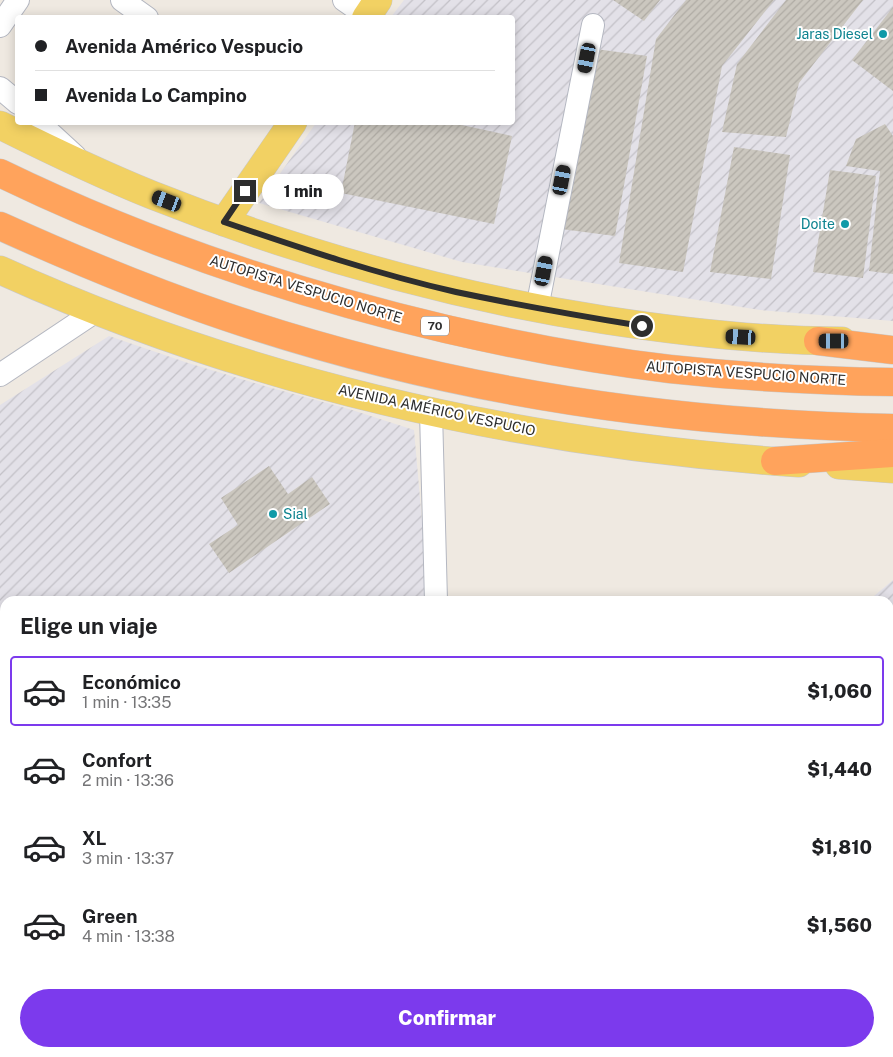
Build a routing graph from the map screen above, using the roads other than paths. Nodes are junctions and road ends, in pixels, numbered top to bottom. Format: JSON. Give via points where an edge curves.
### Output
{"nodes":[{"id":1,"x":18,"y":0,"type":"edge"},
{"id":2,"x":122,"y":0,"type":"edge"},
{"id":3,"x":344,"y":0,"type":"edge"},
{"id":4,"x":371,"y":11,"type":"edge"},
{"id":5,"x":143,"y":15,"type":"edge"},
{"id":6,"x":594,"y":25,"type":"dead end"},
{"id":7,"x":0,"y":26,"type":"edge"},
{"id":8,"x":0,"y":88,"type":"edge"},
{"id":9,"x":15,"y":100,"type":"edge"},
{"id":10,"x":0,"y":125,"type":"edge"},
{"id":11,"x":41,"y":125,"type":"edge"},
{"id":12,"x":291,"y":125,"type":"edge"},
{"id":13,"x":87,"y":167,"type":"junction"},
{"id":14,"x":0,"y":173,"type":"edge"},
{"id":15,"x":224,"y":222,"type":"junction"},
{"id":16,"x":0,"y":226,"type":"edge"},
{"id":17,"x":0,"y":270,"type":"edge"},
{"id":18,"x":537,"y":308,"type":"junction"},
{"id":19,"x":96,"y":311,"type":"junction"},
{"id":20,"x":893,"y":340,"type":"edge"},
{"id":21,"x":818,"y":341,"type":"junction"},
{"id":22,"x":893,"y":350,"type":"edge"},
{"id":23,"x":0,"y":375,"type":"edge"},
{"id":24,"x":893,"y":382,"type":"edge"},
{"id":25,"x":431,"y":412,"type":"junction"},
{"id":26,"x":893,"y":428,"type":"edge"},
{"id":27,"x":893,"y":453,"type":"edge"},
{"id":28,"x":775,"y":461,"type":"junction"},
{"id":29,"x":893,"y":469,"type":"edge"},
{"id":30,"x":436,"y":596,"type":"edge"}],
"edges":[{"from":1,"to":7,"type":"street"},
{"from":2,"to":5,"type":"street"},
{"from":3,"to":4,"type":"street"},
{"from":6,"to":18,"type":"street"},
{"from":8,"to":9,"type":"street"},
{"from":10,"to":13,"type":"main road"},
{"from":11,"to":13,"type":"street"},
{"from":12,"to":15,"type":"main road"},
{"from":13,"to":15,"type":"main road"},
{"from":14,"to":24,"type":"highway","name":"AUTOPISTA VESPUCIO NORTE","number":"70","via":[[95,216],[223,265],[413,321],[540,349],[669,369],[792,379]]},
{"from":15,"to":18,"type":"main road","via":[[395,276]]},
{"from":16,"to":26,"type":"highway","via":[[105,272],[224,316],[336,350],[440,376],[558,399],[685,417]]},
{"from":17,"to":19,"type":"main road","name":"AVENIDA AMÉRICO VESPUCIO"},
{"from":18,"to":21,"type":"main road","via":[[684,331]]},
{"from":19,"to":23,"type":"street"},
{"from":19,"to":25,"type":"main road","name":"AVENIDA AMÉRICO VESPUCIO","via":[[282,373]]},
{"from":20,"to":21,"type":"main road"},
{"from":21,"to":22,"type":"highway"},
{"from":25,"to":28,"type":"main road","name":"AVENIDA AMÉRICO VESPUCIO","via":[[624,446]]},
{"from":25,"to":30,"type":"street"},
{"from":27,"to":28,"type":"highway"},
{"from":28,"to":29,"type":"main road","name":"AVENIDA AMÉRICO VESPUCIO"}]}
